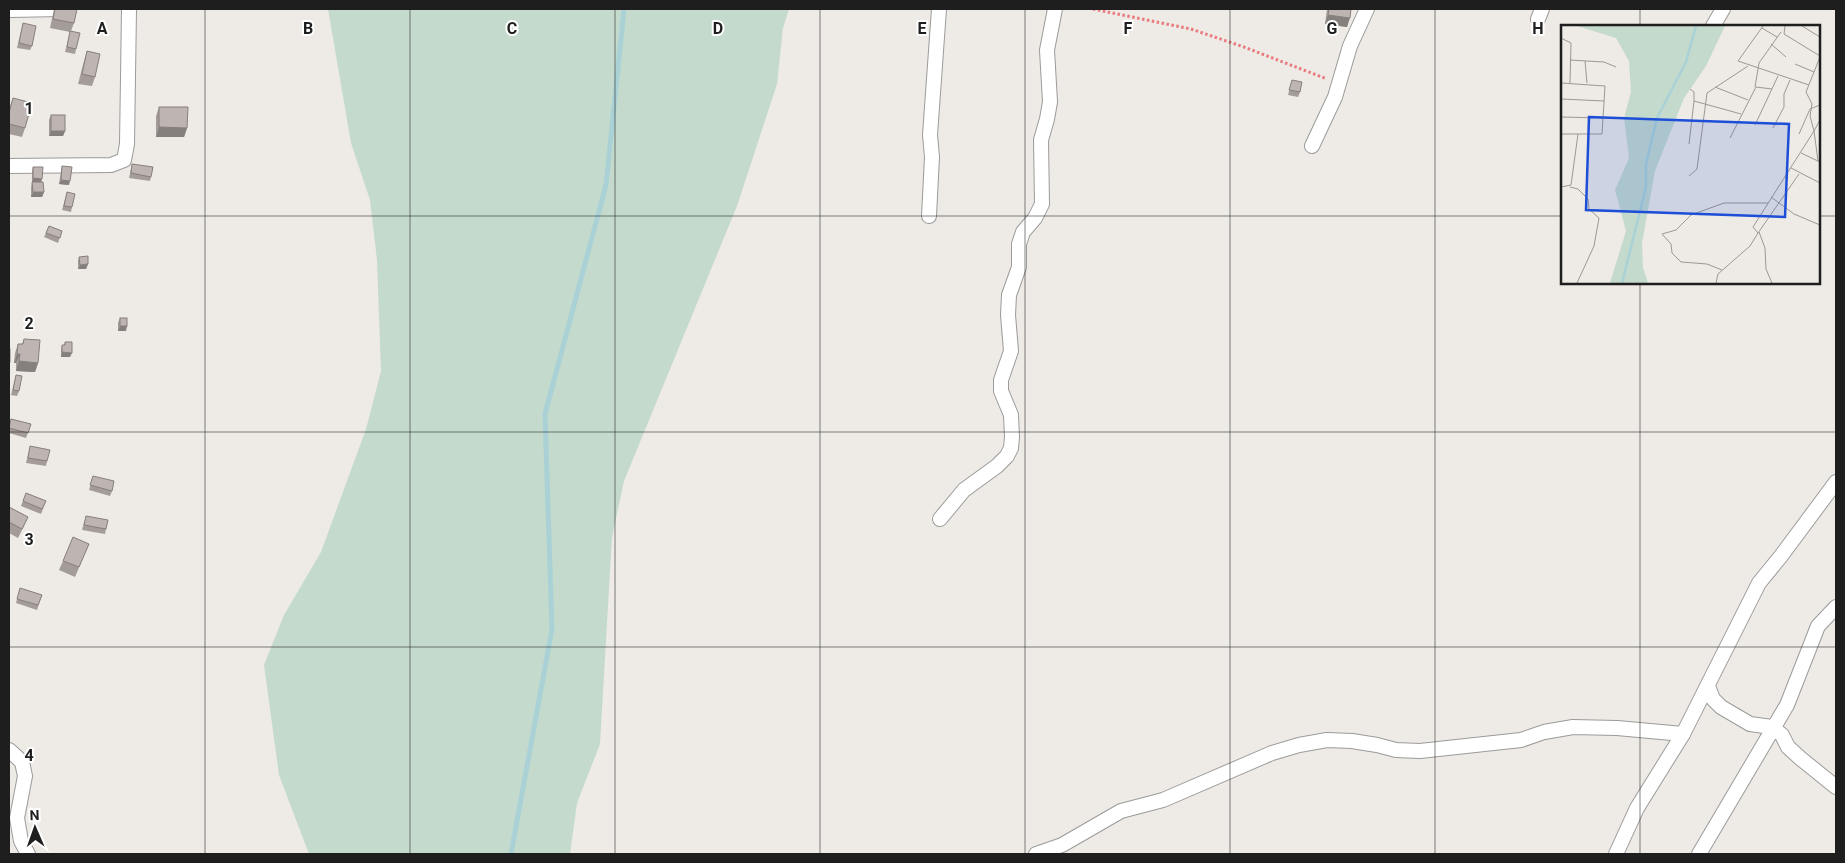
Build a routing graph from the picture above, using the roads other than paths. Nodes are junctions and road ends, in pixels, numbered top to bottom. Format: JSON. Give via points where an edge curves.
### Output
{"nodes":[{"id":1,"x":62,"y":9,"type":"edge"},
{"id":2,"x":129,"y":9,"type":"edge"},
{"id":3,"x":939,"y":9,"type":"edge"},
{"id":4,"x":1055,"y":9,"type":"edge"},
{"id":5,"x":1367,"y":9,"type":"edge"},
{"id":6,"x":1723,"y":9,"type":"edge"},
{"id":7,"x":9,"y":10,"type":"edge"},
{"id":8,"x":1714,"y":25,"type":"edge"},
{"id":9,"x":1312,"y":146,"type":"dead end"},
{"id":10,"x":9,"y":166,"type":"edge"},
{"id":11,"x":928,"y":216,"type":"dead end"},
{"id":12,"x":1836,"y":482,"type":"edge"},
{"id":13,"x":940,"y":519,"type":"dead end"},
{"id":14,"x":1836,"y":607,"type":"edge"},
{"id":15,"x":1708,"y":686,"type":"junction"},
{"id":16,"x":1772,"y":727,"type":"junction"},
{"id":17,"x":1683,"y":734,"type":"junction"},
{"id":18,"x":9,"y":750,"type":"edge"},
{"id":19,"x":1836,"y":787,"type":"edge"},
{"id":20,"x":28,"y":854,"type":"edge"},
{"id":21,"x":1036,"y":854,"type":"edge"},
{"id":22,"x":1616,"y":854,"type":"edge"},
{"id":23,"x":1699,"y":854,"type":"edge"}],
"edges":[{"from":1,"to":7,"type":"street"},
{"from":2,"to":10,"type":"street","via":[[124,160],[111,165]]},
{"from":3,"to":11,"type":"street"},
{"from":4,"to":13,"type":"street","via":[[1047,50],[1050,102],[1041,140],[1042,204],[1023,232],[1019,244],[1019,267],[1009,296],[1011,351],[1001,380],[1001,391],[1011,415],[1011,448],[997,466],[964,490]]},
{"from":5,"to":9,"type":"street","via":[[1350,46],[1335,97]]},
{"from":6,"to":8,"type":"street"},
{"from":12,"to":15,"type":"street","via":[[1758,583]]},
{"from":14,"to":16,"type":"street","via":[[1818,626],[1787,704]]},
{"from":15,"to":16,"type":"street","via":[[1713,700],[1721,707],[1750,724]]},
{"from":15,"to":17,"type":"street"},
{"from":16,"to":19,"type":"street","via":[[1800,758]]},
{"from":16,"to":23,"type":"street"},
{"from":17,"to":21,"type":"street","via":[[1573,727],[1521,740],[1420,752],[1352,741],[1327,740],[1299,745],[1272,753],[1163,800],[1121,811],[1062,845]]},
{"from":17,"to":22,"type":"street","via":[[1637,808]]},
{"from":18,"to":20,"type":"street","via":[[22,762],[25,776],[17,818],[21,840]]}]}
